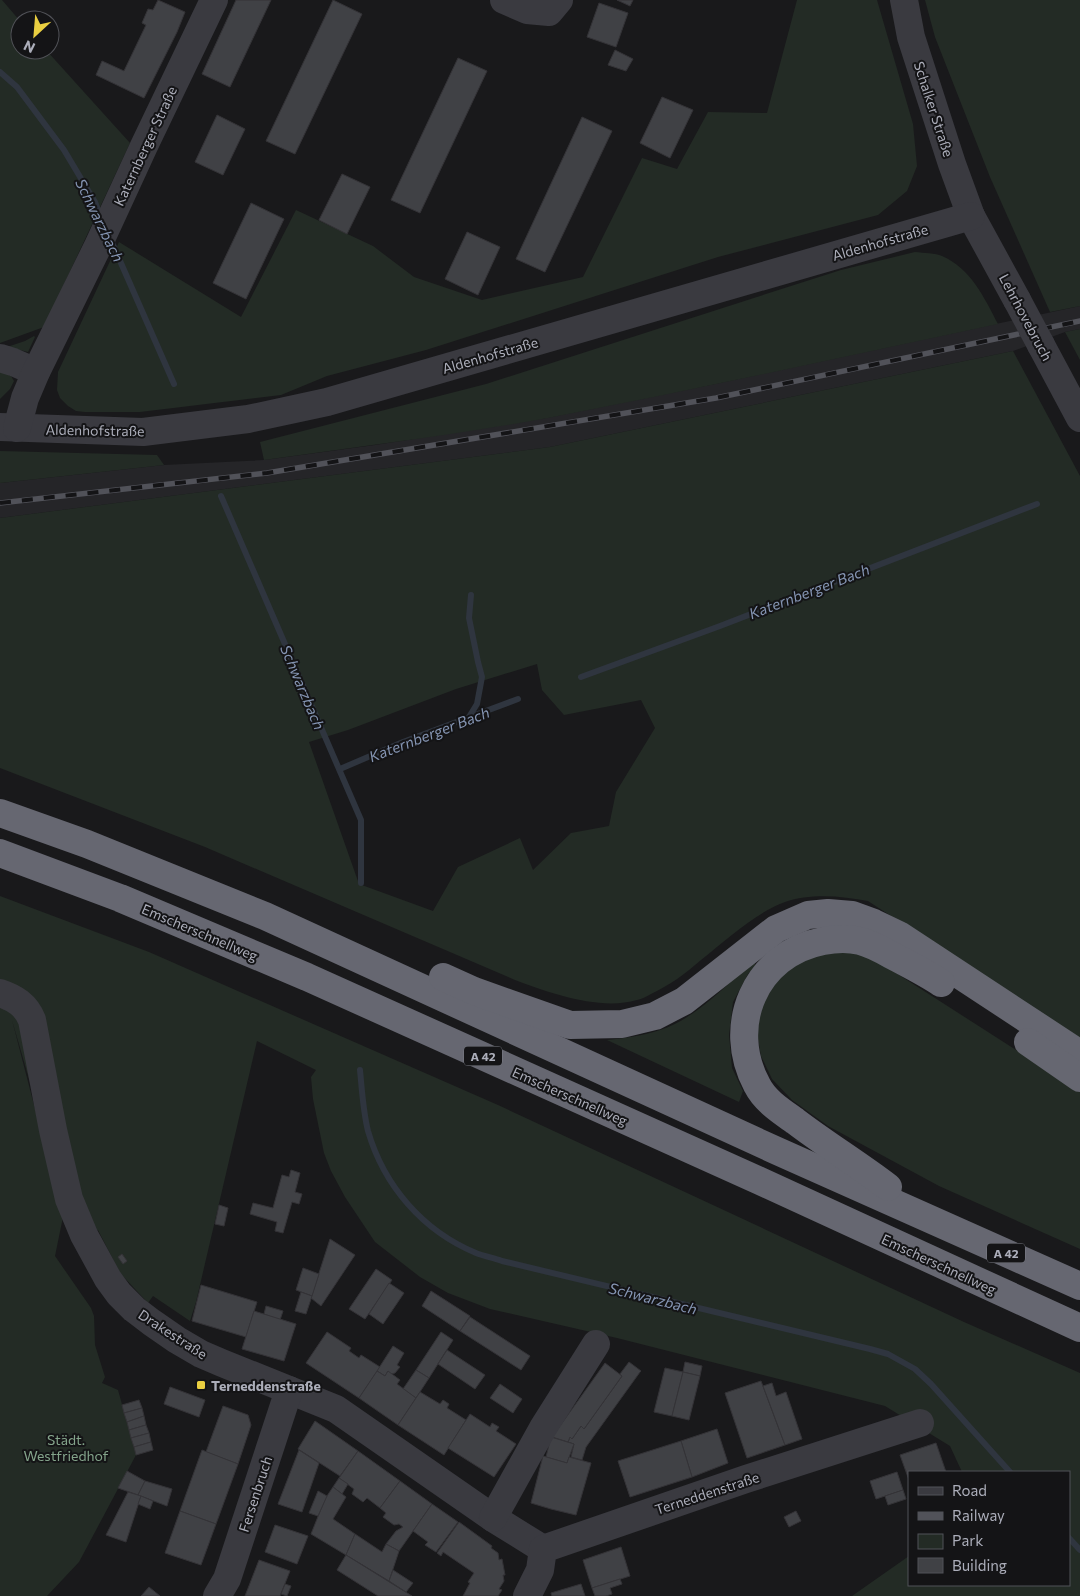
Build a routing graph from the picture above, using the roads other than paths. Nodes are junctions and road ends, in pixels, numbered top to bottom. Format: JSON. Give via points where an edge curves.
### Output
{"nodes":[{"id":1,"x":214,"y":0,"type":"edge"},
{"id":2,"x":504,"y":0,"type":"edge"},
{"id":3,"x":559,"y":0,"type":"edge"},
{"id":4,"x":904,"y":0,"type":"edge"},
{"id":5,"x":971,"y":216,"type":"junction"},
{"id":6,"x":0,"y":358,"type":"edge"},
{"id":7,"x":36,"y":372,"type":"junction"},
{"id":8,"x":1080,"y":418,"type":"edge"},
{"id":9,"x":9,"y":427,"type":"edge"},
{"id":10,"x":0,"y":813,"type":"edge"},
{"id":11,"x":0,"y":853,"type":"edge"},
{"id":12,"x":265,"y":916,"type":"junction"},
{"id":13,"x":0,"y":993,"type":"edge"},
{"id":14,"x":1080,"y":1054,"type":"edge"},
{"id":15,"x":1080,"y":1078,"type":"edge"},
{"id":16,"x":931,"y":1219,"type":"junction"},
{"id":17,"x":1080,"y":1286,"type":"edge"},
{"id":18,"x":1080,"y":1328,"type":"edge"},
{"id":19,"x":596,"y":1344,"type":"dead end"},
{"id":20,"x":289,"y":1390,"type":"junction"},
{"id":21,"x":920,"y":1423,"type":"dead end"},
{"id":22,"x":492,"y":1518,"type":"junction"},
{"id":23,"x":543,"y":1548,"type":"junction"},
{"id":24,"x":217,"y":1596,"type":"edge"},
{"id":25,"x":527,"y":1596,"type":"edge"}],
"edges":[{"from":1,"to":7,"type":"street","name":"Katernberger Straße"},
{"from":2,"to":3,"type":"street","via":[[527,10],[549,12]]},
{"from":4,"to":5,"type":"street","name":"Schalker Straße","via":[[911,37]]},
{"from":5,"to":8,"type":"street","name":"Lehrhovebruch","bridge":true},
{"from":5,"to":9,"type":"street","name":"Aldenhofstraße","via":[[327,402],[248,419],[143,432]]},
{"from":6,"to":7,"type":"street"},
{"from":7,"to":9,"type":"street","name":"Katernberger Straße"},
{"from":10,"to":12,"type":"highway","number":"A 42","via":[[87,844]]},
{"from":11,"to":18,"type":"highway","name":"Emscherschnellweg","number":"A 42","via":[[120,898],[307,977]]},
{"from":12,"to":14,"type":"highway","via":[[335,931],[474,991],[570,1026],[622,1024],[655,1016],[684,1000],[776,929],[808,915],[828,912],[852,915],[899,935]]},
{"from":12,"to":16,"type":"highway","number":"A 42"},
{"from":13,"to":20,"type":"street","name":"Drakestraße","via":[[21,1003],[30,1014],[69,1199],[84,1235],[119,1294],[150,1322],[193,1349]]},
{"from":15,"to":16,"type":"highway","via":[[931,976],[860,941],[835,939],[807,944],[787,954],[772,967],[760,980],[744,1024],[748,1065],[758,1087],[772,1104]]},
{"from":16,"to":17,"type":"highway","number":"A 42"},
{"from":19,"to":22,"type":"street","via":[[542,1428]]},
{"from":20,"to":22,"type":"street","name":"Drakestraße","via":[[336,1409]]},
{"from":20,"to":24,"type":"street","name":"Fersenbruch","via":[[227,1579]]},
{"from":21,"to":23,"type":"street","name":"Terneddenstraße"},
{"from":22,"to":23,"type":"street","name":"Drakestraße"},
{"from":23,"to":25,"type":"street","via":[[540,1570]]}]}
